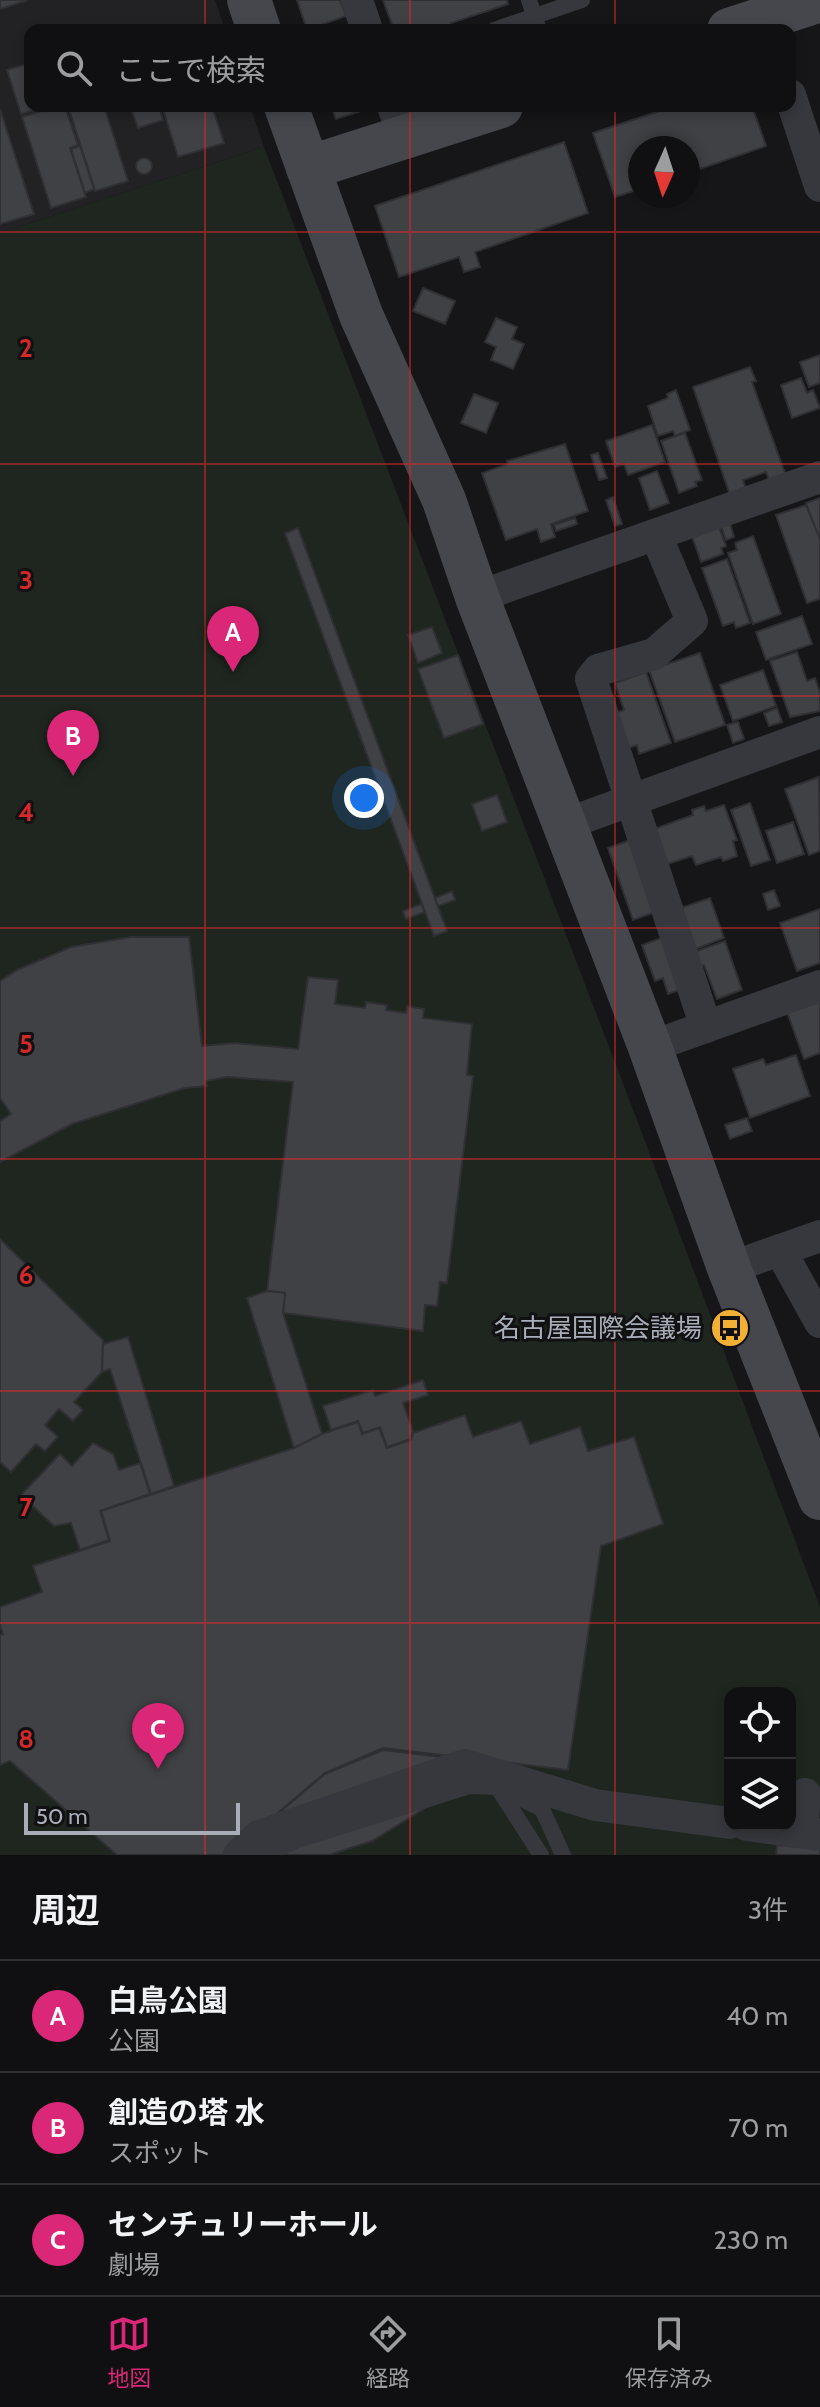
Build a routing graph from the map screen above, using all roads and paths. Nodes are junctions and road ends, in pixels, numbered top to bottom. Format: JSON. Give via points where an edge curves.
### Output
{"nodes":[{"id":1,"x":249,"y":0,"type":"edge"},
{"id":2,"x":357,"y":0,"type":"edge"},
{"id":3,"x":582,"y":0,"type":"edge"},
{"id":4,"x":820,"y":0,"type":"edge"},
{"id":5,"x":535,"y":15,"type":"edge"},
{"id":6,"x":753,"y":20,"type":"edge"},
{"id":7,"x":257,"y":24,"type":"edge"},
{"id":8,"x":365,"y":24,"type":"edge"},
{"id":9,"x":510,"y":24,"type":"edge"},
{"id":10,"x":288,"y":112,"type":"edge"},
{"id":11,"x":462,"y":112,"type":"edge"},
{"id":12,"x":796,"y":112,"type":"edge"},
{"id":13,"x":398,"y":122,"type":"edge"},
{"id":14,"x":308,"y":168,"type":"junction"},
{"id":15,"x":820,"y":186,"type":"edge"},
{"id":16,"x":820,"y":477,"type":"edge"},
{"id":17,"x":656,"y":535,"type":"junction"},
{"id":18,"x":477,"y":597,"type":"junction"},
{"id":19,"x":820,"y":732,"type":"edge"},
{"id":20,"x":632,"y":800,"type":"junction"},
{"id":21,"x":563,"y":825,"type":"junction"},
{"id":22,"x":820,"y":986,"type":"edge"},
{"id":23,"x":706,"y":1027,"type":"junction"},
{"id":24,"x":650,"y":1047,"type":"junction"},
{"id":25,"x":820,"y":1236,"type":"edge"},
{"id":26,"x":780,"y":1250,"type":"junction"},
{"id":27,"x":729,"y":1268,"type":"junction"},
{"id":28,"x":820,"y":1322,"type":"edge"},
{"id":29,"x":819,"y":1490,"type":"edge"},
{"id":30,"x":497,"y":1787,"type":"junction"},
{"id":31,"x":805,"y":1794,"type":"dead end"},
{"id":32,"x":724,"y":1822,"type":"edge"},
{"id":33,"x":811,"y":1833,"type":"edge"},
{"id":34,"x":261,"y":1854,"type":"edge"},
{"id":35,"x":541,"y":1855,"type":"edge"},
{"id":36,"x":563,"y":1855,"type":"edge"}],
"edges":[{"from":1,"to":7,"type":"street"},
{"from":2,"to":8,"type":"street"},
{"from":3,"to":5,"type":"lane"},
{"from":4,"to":6,"type":"street"},
{"from":5,"to":9,"type":"lane"},
{"from":10,"to":14,"type":"street"},
{"from":11,"to":13,"type":"street"},
{"from":12,"to":15,"type":"street"},
{"from":13,"to":14,"type":"street"},
{"from":14,"to":18,"type":"street","via":[[361,315],[450,515]]},
{"from":16,"to":17,"type":"street"},
{"from":17,"to":18,"type":"street"},
{"from":17,"to":20,"type":"street","via":[[692,621],[654,654],[598,670],[591,679]]},
{"from":18,"to":21,"type":"street"},
{"from":19,"to":20,"type":"street"},
{"from":20,"to":21,"type":"street"},
{"from":20,"to":23,"type":"street"},
{"from":21,"to":24,"type":"street"},
{"from":22,"to":23,"type":"street"},
{"from":23,"to":24,"type":"street"},
{"from":24,"to":27,"type":"street"},
{"from":25,"to":26,"type":"street"},
{"from":26,"to":27,"type":"street"},
{"from":26,"to":28,"type":"street"},
{"from":27,"to":29,"type":"street"},
{"from":30,"to":34,"type":"lane","via":[[469,1786]]},
{"from":30,"to":35,"type":"lane"},
{"from":30,"to":36,"type":"lane","via":[[542,1809]]},
{"from":31,"to":33,"type":"street"},
{"from":32,"to":34,"type":"street","via":[[595,1805],[465,1765],[259,1836]]}]}
